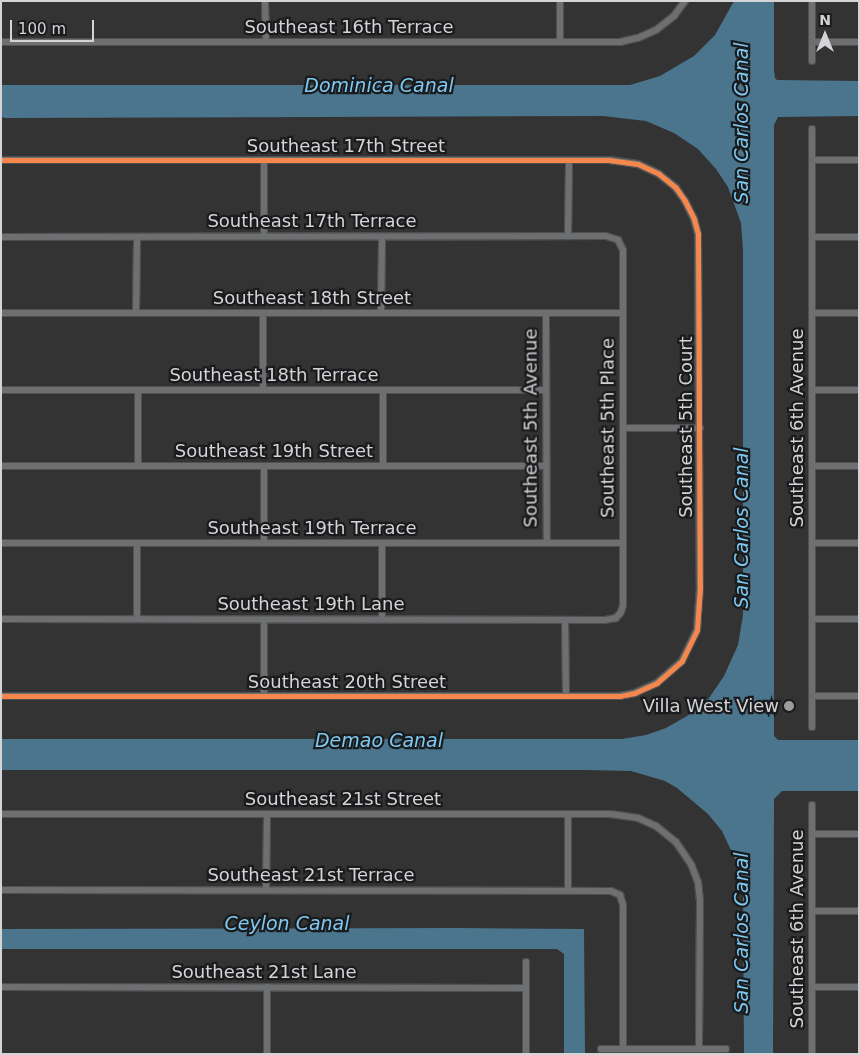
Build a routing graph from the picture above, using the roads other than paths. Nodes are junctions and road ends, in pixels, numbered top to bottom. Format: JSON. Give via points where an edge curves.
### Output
{"nodes":[{"id":1,"x":265,"y":1,"type":"edge"},
{"id":2,"x":560,"y":1,"type":"edge"},
{"id":3,"x":812,"y":1,"type":"edge"},
{"id":4,"x":684,"y":3,"type":"edge"},
{"id":5,"x":1,"y":42,"type":"edge"},
{"id":6,"x":266,"y":42,"type":"junction"},
{"id":7,"x":560,"y":42,"type":"junction"},
{"id":8,"x":812,"y":42,"type":"junction"},
{"id":9,"x":859,"y":42,"type":"edge"},
{"id":10,"x":812,"y":61,"type":"dead end"},
{"id":11,"x":812,"y":129,"type":"dead end"},
{"id":12,"x":1,"y":160,"type":"edge"},
{"id":13,"x":264,"y":160,"type":"junction"},
{"id":14,"x":569,"y":160,"type":"junction"},
{"id":15,"x":813,"y":160,"type":"junction"},
{"id":16,"x":859,"y":160,"type":"edge"},
{"id":17,"x":680,"y":193,"type":"joint"},
{"id":18,"x":264,"y":236,"type":"junction"},
{"id":19,"x":382,"y":236,"type":"junction"},
{"id":20,"x":568,"y":236,"type":"junction"},
{"id":21,"x":1,"y":237,"type":"edge"},
{"id":22,"x":137,"y":237,"type":"junction"},
{"id":23,"x":812,"y":237,"type":"junction"},
{"id":24,"x":859,"y":237,"type":"edge"},
{"id":25,"x":620,"y":242,"type":"joint"},
{"id":26,"x":1,"y":313,"type":"edge"},
{"id":27,"x":136,"y":313,"type":"junction"},
{"id":28,"x":263,"y":313,"type":"junction"},
{"id":29,"x":382,"y":313,"type":"junction"},
{"id":30,"x":546,"y":313,"type":"junction"},
{"id":31,"x":623,"y":313,"type":"junction"},
{"id":32,"x":812,"y":313,"type":"junction"},
{"id":33,"x":859,"y":313,"type":"edge"},
{"id":34,"x":1,"y":390,"type":"edge"},
{"id":35,"x":138,"y":390,"type":"junction"},
{"id":36,"x":263,"y":390,"type":"junction"},
{"id":37,"x":383,"y":390,"type":"junction"},
{"id":38,"x":546,"y":390,"type":"junction"},
{"id":39,"x":812,"y":390,"type":"junction"},
{"id":40,"x":859,"y":390,"type":"edge"},
{"id":41,"x":623,"y":428,"type":"junction"},
{"id":42,"x":700,"y":428,"type":"junction"},
{"id":43,"x":1,"y":466,"type":"edge"},
{"id":44,"x":138,"y":466,"type":"junction"},
{"id":45,"x":264,"y":466,"type":"junction"},
{"id":46,"x":383,"y":466,"type":"junction"},
{"id":47,"x":546,"y":466,"type":"junction"},
{"id":48,"x":812,"y":466,"type":"junction"},
{"id":49,"x":859,"y":466,"type":"edge"},
{"id":50,"x":264,"y":542,"type":"junction"},
{"id":51,"x":1,"y":543,"type":"edge"},
{"id":52,"x":137,"y":543,"type":"junction"},
{"id":53,"x":382,"y":543,"type":"junction"},
{"id":54,"x":547,"y":543,"type":"junction"},
{"id":55,"x":623,"y":543,"type":"junction"},
{"id":56,"x":812,"y":543,"type":"junction"},
{"id":57,"x":859,"y":543,"type":"edge"},
{"id":58,"x":619,"y":614,"type":"joint"},
{"id":59,"x":1,"y":619,"type":"edge"},
{"id":60,"x":137,"y":619,"type":"junction"},
{"id":61,"x":382,"y":619,"type":"junction"},
{"id":62,"x":812,"y":619,"type":"junction"},
{"id":63,"x":859,"y":619,"type":"edge"},
{"id":64,"x":264,"y":620,"type":"junction"},
{"id":65,"x":565,"y":620,"type":"junction"},
{"id":66,"x":682,"y":661,"type":"joint"},
{"id":67,"x":1,"y":696,"type":"edge"},
{"id":68,"x":264,"y":696,"type":"junction"},
{"id":69,"x":566,"y":696,"type":"junction"},
{"id":70,"x":812,"y":696,"type":"junction"},
{"id":71,"x":859,"y":696,"type":"edge"},
{"id":72,"x":812,"y":727,"type":"dead end"},
{"id":73,"x":812,"y":805,"type":"dead end"},
{"id":74,"x":1,"y":814,"type":"edge"},
{"id":75,"x":267,"y":814,"type":"junction"},
{"id":76,"x":568,"y":814,"type":"junction"},
{"id":77,"x":812,"y":834,"type":"junction"},
{"id":78,"x":859,"y":834,"type":"edge"},
{"id":79,"x":1,"y":890,"type":"edge"},
{"id":80,"x":266,"y":890,"type":"junction"},
{"id":81,"x":568,"y":890,"type":"junction"},
{"id":82,"x":812,"y":911,"type":"junction"},
{"id":83,"x":859,"y":911,"type":"edge"},
{"id":84,"x":526,"y":962,"type":"dead end"},
{"id":85,"x":1,"y":987,"type":"edge"},
{"id":86,"x":267,"y":987,"type":"junction"},
{"id":87,"x":812,"y":987,"type":"junction"},
{"id":88,"x":859,"y":987,"type":"edge"},
{"id":89,"x":526,"y":988,"type":"junction"},
{"id":90,"x":699,"y":1048,"type":"junction"},
{"id":91,"x":726,"y":1048,"type":"dead end"},
{"id":92,"x":601,"y":1049,"type":"dead end"},
{"id":93,"x":623,"y":1049,"type":"junction"},
{"id":94,"x":267,"y":1054,"type":"edge"},
{"id":95,"x":526,"y":1054,"type":"edge"},
{"id":96,"x":812,"y":1054,"type":"edge"}],
"edges":[{"from":1,"to":6,"type":"street"},
{"from":2,"to":7,"type":"street"},
{"from":3,"to":8,"type":"street"},
{"from":4,"to":7,"type":"street","name":"Southeast 16th Terrace","via":[[662,26],[638,38],[620,42]]},
{"from":5,"to":6,"type":"street","name":"Southeast 16th Terrace"},
{"from":6,"to":7,"type":"street","name":"Southeast 16th Terrace"},
{"from":8,"to":9,"type":"street"},
{"from":8,"to":10,"type":"street"},
{"from":11,"to":15,"type":"street","name":"Southeast 6th Avenue"},
{"from":12,"to":13,"type":"street","name":"Southeast 17th Street"},
{"from":13,"to":14,"type":"street","name":"Southeast 17th Street"},
{"from":13,"to":18,"type":"street"},
{"from":14,"to":17,"type":"street","name":"Southeast 17th Street","via":[[638,164],[659,174]]},
{"from":14,"to":20,"type":"street"},
{"from":15,"to":16,"type":"street"},
{"from":15,"to":23,"type":"street","name":"Southeast 6th Avenue"},
{"from":17,"to":42,"type":"street","name":"Southeast 5th Court","via":[[691,210],[698,234]]},
{"from":18,"to":19,"type":"street","name":"Southeast 17th Terrace"},
{"from":18,"to":22,"type":"street","name":"Southeast 17th Terrace"},
{"from":19,"to":20,"type":"street","name":"Southeast 17th Terrace"},
{"from":19,"to":29,"type":"street"},
{"from":20,"to":25,"type":"street","name":"Southeast 17th Terrace","via":[[611,237]]},
{"from":21,"to":22,"type":"street","name":"Southeast 17th Terrace"},
{"from":22,"to":27,"type":"street"},
{"from":23,"to":24,"type":"street"},
{"from":23,"to":32,"type":"street","name":"Southeast 6th Avenue"},
{"from":25,"to":31,"type":"street","name":"Southeast 5th Place","via":[[623,250]]},
{"from":26,"to":27,"type":"street","name":"Southeast 18th Street"},
{"from":27,"to":28,"type":"street","name":"Southeast 18th Street"},
{"from":28,"to":29,"type":"street","name":"Southeast 18th Street"},
{"from":28,"to":36,"type":"street"},
{"from":29,"to":30,"type":"street","name":"Southeast 18th Street"},
{"from":30,"to":31,"type":"street","name":"Southeast 18th Street"},
{"from":30,"to":38,"type":"street","name":"Southeast 5th Avenue"},
{"from":31,"to":41,"type":"street","name":"Southeast 5th Place"},
{"from":32,"to":33,"type":"street"},
{"from":32,"to":39,"type":"street","name":"Southeast 6th Avenue"},
{"from":34,"to":35,"type":"street","name":"Southeast 18th Terrace"},
{"from":35,"to":36,"type":"street","name":"Southeast 18th Terrace"},
{"from":35,"to":44,"type":"street"},
{"from":36,"to":37,"type":"street","name":"Southeast 18th Terrace"},
{"from":37,"to":38,"type":"street","name":"Southeast 18th Terrace"},
{"from":37,"to":46,"type":"street"},
{"from":38,"to":47,"type":"street","name":"Southeast 5th Avenue"},
{"from":39,"to":40,"type":"street"},
{"from":39,"to":48,"type":"street","name":"Southeast 6th Avenue"},
{"from":41,"to":42,"type":"street"},
{"from":41,"to":55,"type":"street","name":"Southeast 5th Place"},
{"from":42,"to":66,"type":"street","name":"Southeast 5th Court","via":[[699,615],[694,637]]},
{"from":43,"to":44,"type":"street","name":"Southeast 19th Street"},
{"from":44,"to":45,"type":"street","name":"Southeast 19th Street"},
{"from":45,"to":46,"type":"street","name":"Southeast 19th Street"},
{"from":45,"to":50,"type":"street"},
{"from":46,"to":47,"type":"street","name":"Southeast 19th Street"},
{"from":47,"to":54,"type":"street","name":"Southeast 5th Avenue"},
{"from":48,"to":49,"type":"street"},
{"from":48,"to":56,"type":"street","name":"Southeast 6th Avenue"},
{"from":50,"to":52,"type":"street","name":"Southeast 19th Terrace"},
{"from":50,"to":53,"type":"street","name":"Southeast 19th Terrace"},
{"from":51,"to":52,"type":"street","name":"Southeast 19th Terrace"},
{"from":52,"to":60,"type":"street"},
{"from":53,"to":54,"type":"street","name":"Southeast 19th Terrace"},
{"from":53,"to":61,"type":"street"},
{"from":54,"to":55,"type":"street","name":"Southeast 19th Terrace"},
{"from":55,"to":58,"type":"street","name":"Southeast 5th Place","via":[[623,605]]},
{"from":56,"to":57,"type":"street"},
{"from":56,"to":62,"type":"street","name":"Southeast 6th Avenue"},
{"from":58,"to":65,"type":"street","name":"Southeast 19th Lane","via":[[609,620]]},
{"from":59,"to":60,"type":"street","name":"Southeast 19th Lane"},
{"from":60,"to":64,"type":"street","name":"Southeast 19th Lane"},
{"from":61,"to":64,"type":"street","name":"Southeast 19th Lane"},
{"from":61,"to":65,"type":"street","name":"Southeast 19th Lane"},
{"from":62,"to":63,"type":"street"},
{"from":62,"to":70,"type":"street","name":"Southeast 6th Avenue"},
{"from":64,"to":68,"type":"street"},
{"from":65,"to":69,"type":"street"},
{"from":66,"to":69,"type":"street","name":"Southeast 20th Street","via":[[657,683],[635,693]]},
{"from":67,"to":68,"type":"street","name":"Southeast 20th Street"},
{"from":68,"to":69,"type":"street","name":"Southeast 20th Street"},
{"from":70,"to":71,"type":"street"},
{"from":70,"to":72,"type":"street","name":"Southeast 6th Avenue"},
{"from":73,"to":77,"type":"street","name":"Southeast 6th Avenue"},
{"from":74,"to":75,"type":"street","name":"Southeast 21st Street"},
{"from":75,"to":76,"type":"street","name":"Southeast 21st Street"},
{"from":75,"to":80,"type":"street"},
{"from":76,"to":81,"type":"street"},
{"from":76,"to":90,"type":"street","name":"Southeast 21st Street","via":[[620,814],[638,818],[656,826],[676,842],[694,868],[699,892]]},
{"from":77,"to":78,"type":"street"},
{"from":77,"to":82,"type":"street","name":"Southeast 6th Avenue"},
{"from":79,"to":80,"type":"street","name":"Southeast 21st Terrace"},
{"from":80,"to":81,"type":"street","name":"Southeast 21st Terrace"},
{"from":81,"to":93,"type":"street","name":"Southeast 21st Terrace","via":[[611,891],[620,896],[623,904]]},
{"from":82,"to":83,"type":"street"},
{"from":82,"to":87,"type":"street","name":"Southeast 6th Avenue"},
{"from":84,"to":89,"type":"street"},
{"from":85,"to":86,"type":"street","name":"Southeast 21st Lane"},
{"from":86,"to":89,"type":"street","name":"Southeast 21st Lane"},
{"from":86,"to":94,"type":"street"},
{"from":87,"to":88,"type":"street"},
{"from":87,"to":96,"type":"street","name":"Southeast 6th Avenue"},
{"from":89,"to":95,"type":"street"},
{"from":90,"to":91,"type":"street"},
{"from":90,"to":93,"type":"street"},
{"from":92,"to":93,"type":"street"}]}
